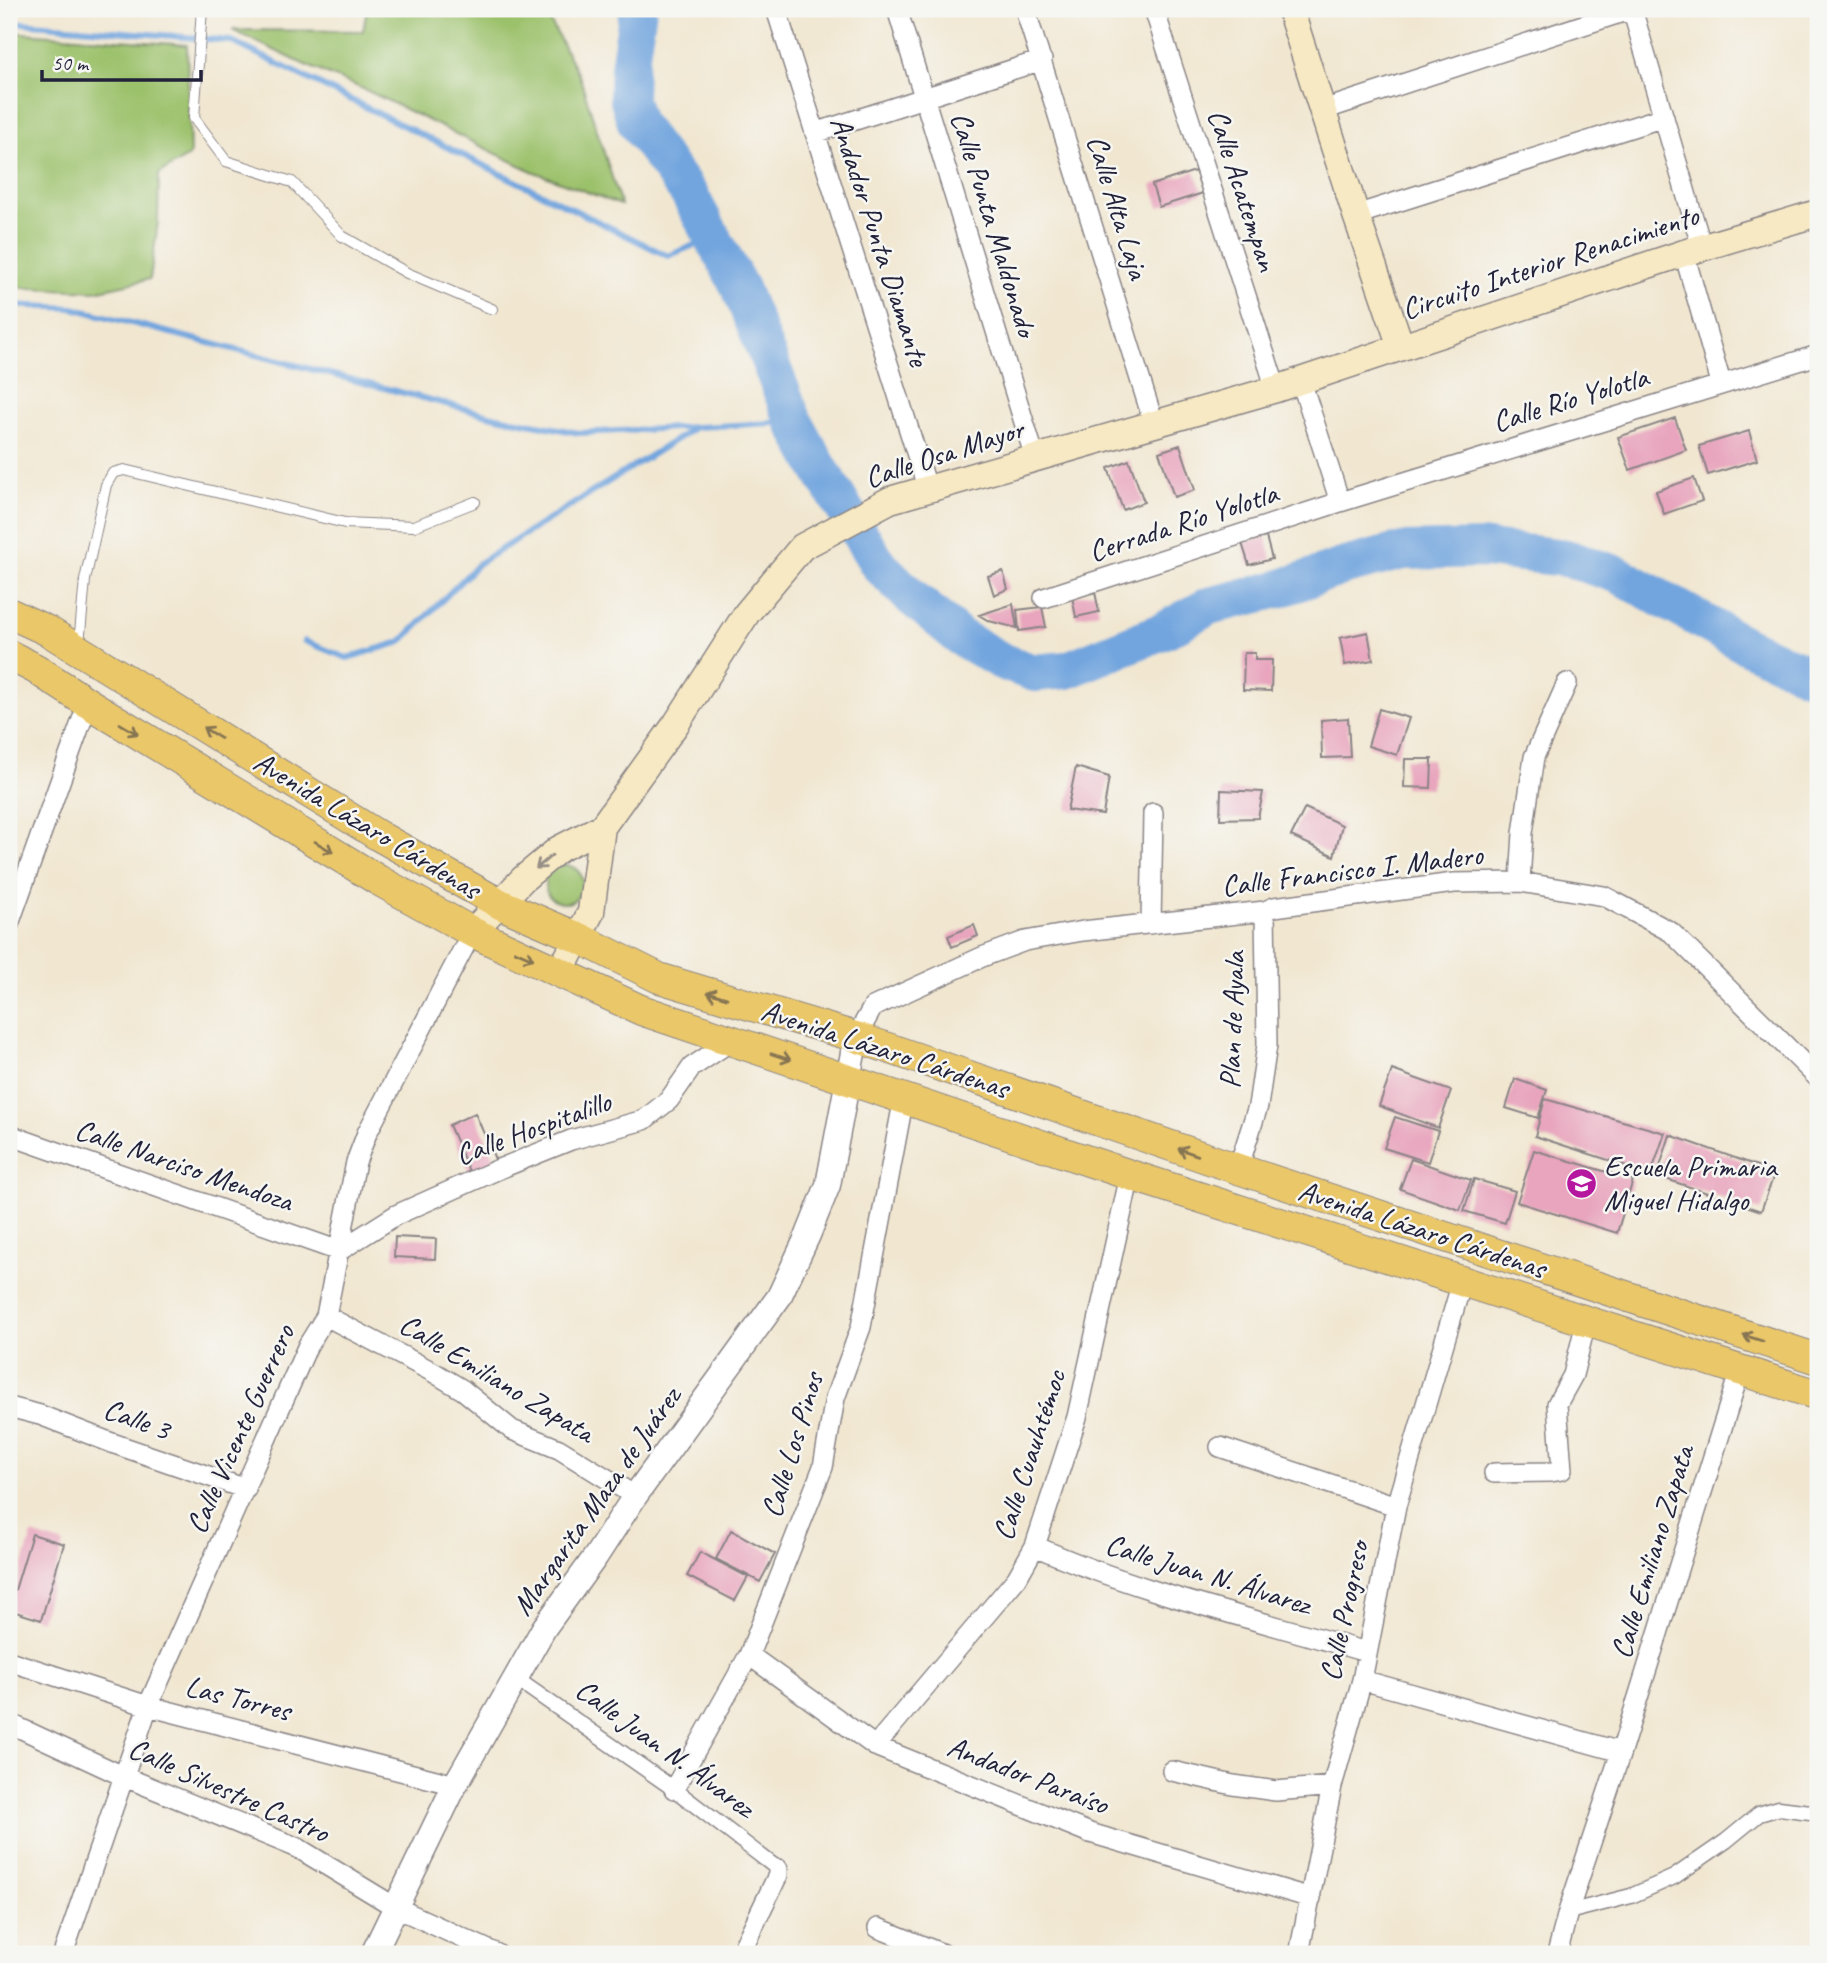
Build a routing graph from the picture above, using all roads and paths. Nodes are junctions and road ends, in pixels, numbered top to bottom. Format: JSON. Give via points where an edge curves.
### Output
{"nodes":[{"id":1,"x":202,"y":9,"type":"edge"},
{"id":2,"x":776,"y":9,"type":"edge"},
{"id":3,"x":897,"y":9,"type":"edge"},
{"id":4,"x":1025,"y":9,"type":"edge"},
{"id":5,"x":1154,"y":9,"type":"edge"},
{"id":6,"x":1290,"y":9,"type":"edge"},
{"id":7,"x":1632,"y":9,"type":"edge"},
{"id":8,"x":1042,"y":60,"type":"junction"},
{"id":9,"x":924,"y":98,"type":"junction"},
{"id":10,"x":1323,"y":110,"type":"junction"},
{"id":11,"x":1664,"y":117,"type":"junction"},
{"id":12,"x":815,"y":132,"type":"junction"},
{"id":13,"x":1818,"y":213,"type":"edge"},
{"id":14,"x":1356,"y":215,"type":"junction"},
{"id":15,"x":1693,"y":251,"type":"junction"},
{"id":16,"x":492,"y":309,"type":"dead end"},
{"id":17,"x":1401,"y":347,"type":"junction"},
{"id":18,"x":1818,"y":355,"type":"edge"},
{"id":19,"x":1721,"y":383,"type":"junction"},
{"id":20,"x":1288,"y":385,"type":"junction"},
{"id":21,"x":1154,"y":424,"type":"junction"},
{"id":22,"x":1035,"y":458,"type":"junction"},
{"id":23,"x":928,"y":490,"type":"junction"},
{"id":24,"x":475,"y":502,"type":"dead end"},
{"id":25,"x":1340,"y":502,"type":"junction"},
{"id":26,"x":1044,"y":598,"type":"dead end"},
{"id":27,"x":9,"y":613,"type":"edge"},
{"id":28,"x":79,"y":650,"type":"junction"},
{"id":29,"x":9,"y":655,"type":"edge"},
{"id":30,"x":1567,"y":683,"type":"dead end"},
{"id":31,"x":88,"y":704,"type":"junction"},
{"id":32,"x":1153,"y":813,"type":"dead end"},
{"id":33,"x":602,"y":827,"type":"junction"},
{"id":34,"x":1520,"y":881,"type":"junction"},
{"id":35,"x":500,"y":904,"type":"junction"},
{"id":36,"x":1265,"y":911,"type":"junction"},
{"id":37,"x":9,"y":924,"type":"edge"},
{"id":38,"x":1151,"y":924,"type":"junction"},
{"id":39,"x":472,"y":932,"type":"junction"},
{"id":40,"x":579,"y":939,"type":"junction"},
{"id":41,"x":560,"y":972,"type":"junction"},
{"id":42,"x":856,"y":1037,"type":"junction"},
{"id":43,"x":731,"y":1041,"type":"junction"},
{"id":44,"x":1818,"y":1078,"type":"edge"},
{"id":45,"x":849,"y":1079,"type":"junction"},
{"id":46,"x":904,"y":1097,"type":"junction"},
{"id":47,"x":9,"y":1135,"type":"edge"},
{"id":48,"x":1238,"y":1169,"type":"junction"},
{"id":49,"x":1130,"y":1175,"type":"junction"},
{"id":50,"x":340,"y":1251,"type":"junction"},
{"id":51,"x":1462,"y":1282,"type":"junction"},
{"id":52,"x":326,"y":1315,"type":"junction"},
{"id":53,"x":1586,"y":1322,"type":"junction"},
{"id":54,"x":1818,"y":1359,"type":"edge"},
{"id":55,"x":1740,"y":1370,"type":"junction"},
{"id":56,"x":1818,"y":1395,"type":"edge"},
{"id":57,"x":9,"y":1407,"type":"edge"},
{"id":58,"x":1220,"y":1447,"type":"dead end"},
{"id":59,"x":1494,"y":1473,"type":"dead end"},
{"id":60,"x":246,"y":1489,"type":"junction"},
{"id":61,"x":635,"y":1496,"type":"junction"},
{"id":62,"x":1396,"y":1506,"type":"junction"},
{"id":63,"x":1035,"y":1546,"type":"junction"},
{"id":64,"x":1366,"y":1652,"type":"junction"},
{"id":65,"x":748,"y":1655,"type":"junction"},
{"id":66,"x":9,"y":1661,"type":"edge"},
{"id":67,"x":515,"y":1678,"type":"junction"},
{"id":68,"x":1362,"y":1680,"type":"junction"},
{"id":69,"x":148,"y":1706,"type":"junction"},
{"id":70,"x":9,"y":1723,"type":"edge"},
{"id":71,"x":875,"y":1746,"type":"junction"},
{"id":72,"x":1621,"y":1752,"type":"junction"},
{"id":73,"x":1172,"y":1771,"type":"dead end"},
{"id":74,"x":125,"y":1777,"type":"junction"},
{"id":75,"x":455,"y":1785,"type":"junction"},
{"id":76,"x":1332,"y":1786,"type":"junction"},
{"id":77,"x":674,"y":1789,"type":"junction"},
{"id":78,"x":1818,"y":1813,"type":"edge"},
{"id":79,"x":778,"y":1869,"type":"joint"},
{"id":80,"x":1311,"y":1898,"type":"junction"},
{"id":81,"x":395,"y":1907,"type":"junction"},
{"id":82,"x":1568,"y":1912,"type":"junction"},
{"id":83,"x":878,"y":1928,"type":"dead end"},
{"id":84,"x":63,"y":1954,"type":"edge"},
{"id":85,"x":373,"y":1954,"type":"edge"},
{"id":86,"x":498,"y":1954,"type":"edge"},
{"id":87,"x":740,"y":1954,"type":"edge"},
{"id":88,"x":943,"y":1954,"type":"edge"},
{"id":89,"x":1298,"y":1954,"type":"edge"},
{"id":90,"x":1558,"y":1954,"type":"edge"}],
"edges":[{"from":1,"to":16,"type":"lane","via":[[194,118],[226,161],[292,182],[342,236],[407,273]]},
{"from":2,"to":12,"type":"street","name":"Andador Punta Diamante"},
{"from":3,"to":9,"type":"street","name":"Calle Punta Maldonado"},
{"from":4,"to":8,"type":"street","name":"Calle Alta Laja"},
{"from":5,"to":20,"type":"street","name":"Calle Acatempan"},
{"from":6,"to":10,"type":"main road","name":"Circuito Interior Renacimiento"},
{"from":7,"to":10,"type":"street"},
{"from":7,"to":11,"type":"street"},
{"from":8,"to":9,"type":"street"},
{"from":8,"to":21,"type":"street","name":"Calle Alta Laja"},
{"from":9,"to":12,"type":"street"},
{"from":9,"to":22,"type":"street","name":"Calle Punta Maldonado"},
{"from":10,"to":14,"type":"main road","name":"Circuito Interior Renacimiento"},
{"from":11,"to":14,"type":"street"},
{"from":11,"to":15,"type":"street"},
{"from":12,"to":23,"type":"street","name":"Andador Punta Diamante"},
{"from":13,"to":15,"type":"main road","name":"Circuito Interior Renacimiento"},
{"from":14,"to":17,"type":"main road","name":"Circuito Interior Renacimiento"},
{"from":15,"to":17,"type":"main road","name":"Circuito Interior Renacimiento"},
{"from":15,"to":19,"type":"street"},
{"from":17,"to":20,"type":"main road","name":"Calle Osa Mayor"},
{"from":18,"to":19,"type":"street","name":"Calle Río Yolotla"},
{"from":19,"to":25,"type":"street","name":"Calle Río Yolotla"},
{"from":20,"to":21,"type":"main road","name":"Calle Osa Mayor"},
{"from":20,"to":25,"type":"street","name":"Calle Acatempan"},
{"from":21,"to":22,"type":"main road","name":"Calle Osa Mayor"},
{"from":22,"to":23,"type":"main road","name":"Calle Osa Mayor"},
{"from":23,"to":33,"type":"main road","name":"Calle Osa Mayor","via":[[890,500],[802,547],[747,613]]},
{"from":24,"to":28,"type":"lane","via":[[414,526],[345,523],[124,470],[113,473],[106,485],[85,580]]},
{"from":25,"to":26,"type":"street","name":"Cerrada Río Yolotla"},
{"from":27,"to":28,"type":"main road","name":"Avenida Lázaro Cárdenas"},
{"from":35,"to":28,"type":"main road","name":"Avenida Lázaro Cárdenas","one_way":true,"via":[[379,836]]},
{"from":29,"to":31,"type":"main road","name":"Avenida Lázaro Cárdenas"},
{"from":30,"to":34,"type":"street","via":[[1534,757]]},
{"from":31,"to":37,"type":"street"},
{"from":31,"to":39,"type":"main road","name":"Avenida Lázaro Cárdenas","one_way":true},
{"from":32,"to":38,"type":"street"},
{"from":33,"to":35,"type":"main road","name":"Calle Osa Mayor","one_way":true,"via":[[559,849]]},
{"from":33,"to":40,"type":"main road","name":"Calle Osa Mayor","via":[[591,912]]},
{"from":34,"to":36,"type":"street","name":"Calle Francisco I. Madero","via":[[1454,883]]},
{"from":34,"to":44,"type":"street","name":"Calle Francisco I. Madero","via":[[1604,896],[1671,932]]},
{"from":35,"to":39,"type":"main road","name":"Calle Osa Mayor"},
{"from":35,"to":40,"type":"main road","name":"Avenida Lázaro Cárdenas"},
{"from":36,"to":38,"type":"street","name":"Calle Francisco I. Madero"},
{"from":36,"to":48,"type":"street","name":"Plan de Ayala","via":[[1267,1045],[1258,1106]]},
{"from":38,"to":42,"type":"street","name":"Calle Francisco I. Madero","via":[[1025,941],[982,957],[873,1007]]},
{"from":39,"to":41,"type":"main road","name":"Avenida Lázaro Cárdenas","one_way":true},
{"from":39,"to":50,"type":"street","name":"Calle Vicente Guerrero","via":[[367,1133],[356,1162]]},
{"from":40,"to":41,"type":"main road","name":"Calle Osa Mayor"},
{"from":42,"to":40,"type":"main road","name":"Avenida Lázaro Cárdenas","one_way":true,"via":[[659,978]]},
{"from":41,"to":43,"type":"main road","name":"Avenida Lázaro Cárdenas","via":[[641,1010]]},
{"from":42,"to":45,"type":"street","name":"Margarita Maza de Juárez"},
{"from":48,"to":42,"type":"main road","name":"Avenida Lázaro Cárdenas","one_way":true},
{"from":43,"to":45,"type":"main road","name":"Avenida Lázaro Cárdenas","one_way":true},
{"from":43,"to":50,"type":"street","name":"Calle Hospitalillo","via":[[692,1067],[669,1100],[644,1120],[571,1140],[499,1168],[396,1215]]},
{"from":45,"to":46,"type":"main road","name":"Avenida Lázaro Cárdenas"},
{"from":45,"to":61,"type":"street","name":"Margarita Maza de Juárez","via":[[828,1185],[779,1297]]},
{"from":46,"to":49,"type":"main road","name":"Avenida Lázaro Cárdenas"},
{"from":46,"to":65,"type":"street","name":"Calle Los Pinos","via":[[861,1327],[835,1398],[823,1467]]},
{"from":47,"to":50,"type":"street","name":"Calle Narciso Mendoza"},
{"from":54,"to":48,"type":"main road","name":"Avenida Lázaro Cárdenas","one_way":true},
{"from":49,"to":51,"type":"main road","name":"Avenida Lázaro Cárdenas"},
{"from":49,"to":63,"type":"street","name":"Calle Cuauhtémoc","via":[[1077,1417]]},
{"from":50,"to":52,"type":"street","name":"Calle Vicente Guerrero"},
{"from":51,"to":53,"type":"main road","name":"Avenida Lázaro Cárdenas"},
{"from":51,"to":62,"type":"street","name":"Calle Progreso"},
{"from":52,"to":60,"type":"street","name":"Calle Vicente Guerrero","via":[[308,1345]]},
{"from":52,"to":61,"type":"street","name":"Calle Emiliano Zapata","via":[[463,1390],[512,1430],[559,1449]]},
{"from":53,"to":55,"type":"main road","name":"Avenida Lázaro Cárdenas"},
{"from":53,"to":59,"type":"street","via":[[1573,1375],[1557,1404],[1562,1470]]},
{"from":55,"to":56,"type":"main road","name":"Avenida Lázaro Cárdenas"},
{"from":55,"to":72,"type":"street","name":"Calle Emiliano Zapata"},
{"from":57,"to":60,"type":"street","name":"Calle 3"},
{"from":58,"to":62,"type":"street"},
{"from":60,"to":69,"type":"street","name":"Calle Vicente Guerrero"},
{"from":61,"to":67,"type":"street","name":"Margarita Maza de Juárez"},
{"from":62,"to":64,"type":"street","name":"Calle Progreso"},
{"from":63,"to":64,"type":"street","name":"Calle Juan N. Álvarez","via":[[1079,1566]]},
{"from":63,"to":71,"type":"street","name":"Calle Cuauhtémoc","via":[[1017,1578]]},
{"from":64,"to":68,"type":"street","name":"Calle Progreso"},
{"from":65,"to":71,"type":"street","name":"Andador Paraíso"},
{"from":65,"to":77,"type":"street","name":"Calle Los Pinos"},
{"from":66,"to":69,"type":"street","name":"Las Torres"},
{"from":67,"to":75,"type":"street","name":"Margarita Maza de Juárez"},
{"from":67,"to":77,"type":"street","name":"Calle Juan N. Álvarez"},
{"from":68,"to":72,"type":"street"},
{"from":68,"to":76,"type":"street","name":"Calle Progreso"},
{"from":69,"to":74,"type":"street","name":"Calle Vicente Guerrero"},
{"from":69,"to":75,"type":"street","name":"Las Torres"},
{"from":70,"to":74,"type":"street","name":"Calle Silvestre Castro"},
{"from":71,"to":80,"type":"street","name":"Andador Paraíso","via":[[1090,1833]]},
{"from":72,"to":82,"type":"street","name":"Calle Emiliano Zapata"},
{"from":73,"to":76,"type":"street","via":[[1276,1791]]},
{"from":74,"to":81,"type":"street","name":"Calle Silvestre Castro","via":[[298,1848]]},
{"from":74,"to":84,"type":"street","name":"Calle Vicente Guerrero"},
{"from":75,"to":81,"type":"street","name":"Margarita Maza de Juárez"},
{"from":76,"to":80,"type":"street","name":"Calle Progreso"},
{"from":77,"to":79,"type":"street","name":"Calle Juan N. Álvarez"},
{"from":78,"to":82,"type":"street","via":[[1779,1808],[1759,1814],[1674,1877],[1631,1896]]},
{"from":79,"to":87,"type":"street"},
{"from":80,"to":89,"type":"street","name":"Calle Progreso"},
{"from":81,"to":85,"type":"street","name":"Margarita Maza de Juárez"},
{"from":81,"to":86,"type":"street","name":"Calle Silvestre Castro"},
{"from":82,"to":90,"type":"street","name":"Calle Emiliano Zapata"},
{"from":83,"to":88,"type":"street"}]}
